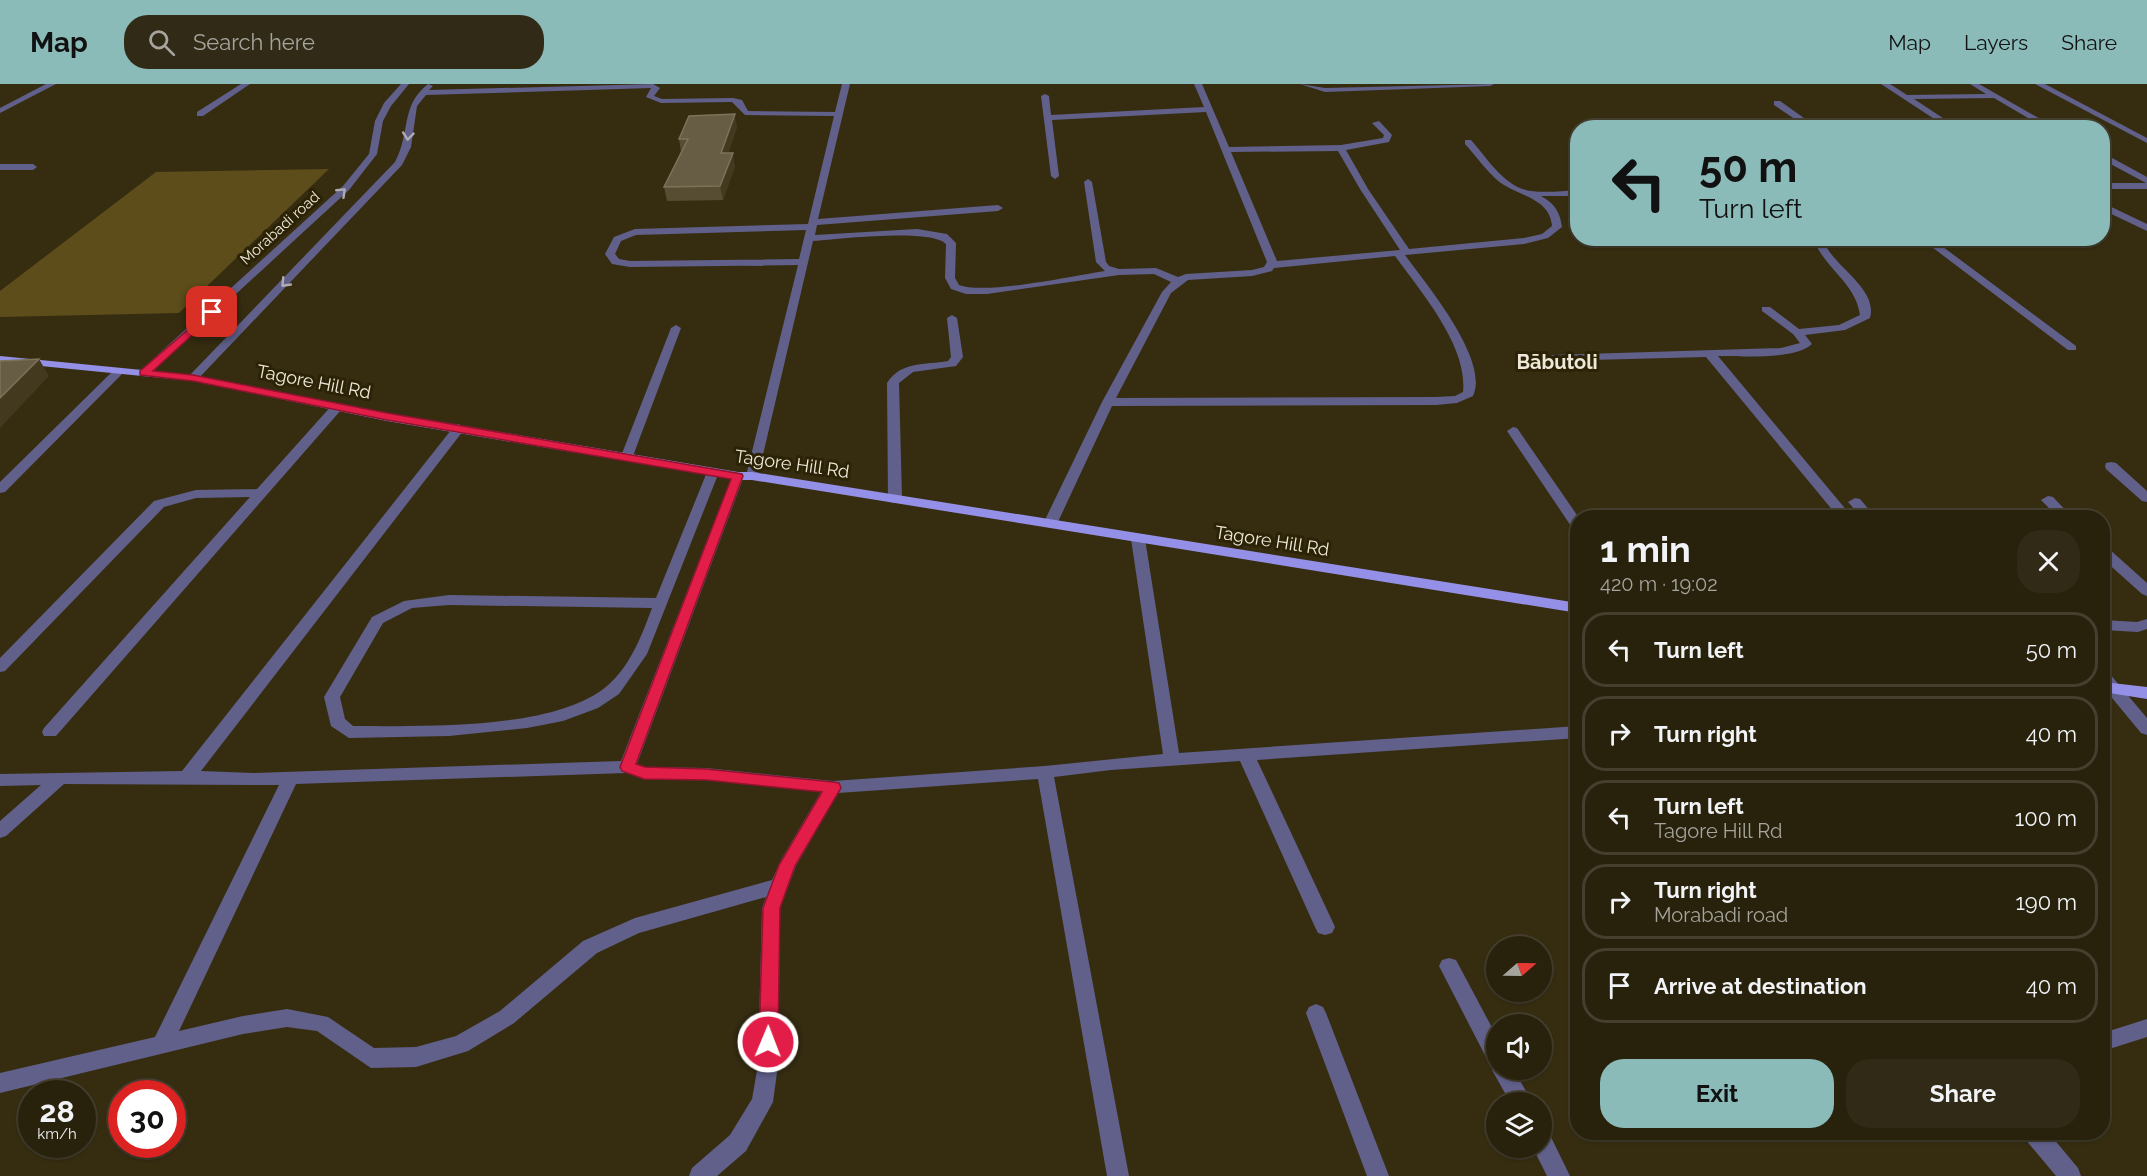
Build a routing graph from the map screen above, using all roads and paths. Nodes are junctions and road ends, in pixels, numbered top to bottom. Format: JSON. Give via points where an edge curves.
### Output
{"nodes":[{"id":1,"x":52,"y":84,"type":"edge"},
{"id":2,"x":246,"y":84,"type":"edge"},
{"id":3,"x":405,"y":84,"type":"edge"},
{"id":4,"x":431,"y":84,"type":"edge"},
{"id":5,"x":846,"y":84,"type":"edge"},
{"id":6,"x":1198,"y":84,"type":"edge"},
{"id":7,"x":1304,"y":84,"type":"edge"},
{"id":8,"x":1490,"y":84,"type":"edge"},
{"id":9,"x":1885,"y":84,"type":"edge"},
{"id":10,"x":1974,"y":84,"type":"edge"},
{"id":11,"x":2039,"y":84,"type":"edge"},
{"id":12,"x":422,"y":93,"type":"junction"},
{"id":13,"x":1045,"y":96,"type":"dead end"},
{"id":14,"x":1996,"y":96,"type":"junction"},
{"id":15,"x":1905,"y":97,"type":"junction"},
{"id":16,"x":1777,"y":103,"type":"dead end"},
{"id":17,"x":1209,"y":109,"type":"junction"},
{"id":18,"x":0,"y":111,"type":"edge"},
{"id":19,"x":200,"y":114,"type":"dead end"},
{"id":20,"x":838,"y":114,"type":"junction"},
{"id":21,"x":1048,"y":118,"type":"junction"},
{"id":22,"x":1803,"y":120,"type":"edge"},
{"id":23,"x":1941,"y":120,"type":"edge"},
{"id":24,"x":2038,"y":120,"type":"edge"},
{"id":25,"x":2107,"y":120,"type":"edge"},
{"id":26,"x":2110,"y":121,"type":"edge"},
{"id":27,"x":1376,"y":123,"type":"dead end"},
{"id":28,"x":2147,"y":141,"type":"edge"},
{"id":29,"x":1468,"y":142,"type":"dead end"},
{"id":30,"x":1341,"y":148,"type":"junction"},
{"id":31,"x":1227,"y":150,"type":"junction"},
{"id":32,"x":2110,"y":160,"type":"edge"},
{"id":33,"x":0,"y":167,"type":"edge"},
{"id":34,"x":33,"y":167,"type":"dead end"},
{"id":35,"x":1055,"y":176,"type":"dead end"},
{"id":36,"x":1088,"y":182,"type":"dead end"},
{"id":37,"x":2147,"y":183,"type":"edge"},
{"id":38,"x":2110,"y":186,"type":"edge"},
{"id":39,"x":1570,"y":193,"type":"edge"},
{"id":40,"x":1528,"y":194,"type":"junction"},
{"id":41,"x":998,"y":208,"type":"dead end"},
{"id":42,"x":2110,"y":210,"type":"edge"},
{"id":43,"x":2147,"y":228,"type":"edge"},
{"id":44,"x":811,"y":229,"type":"junction"},
{"id":45,"x":1821,"y":246,"type":"edge"},
{"id":46,"x":1934,"y":246,"type":"edge"},
{"id":47,"x":1402,"y":252,"type":"junction"},
{"id":48,"x":803,"y":262,"type":"junction"},
{"id":49,"x":1270,"y":265,"type":"junction"},
{"id":50,"x":1119,"y":272,"type":"junction"},
{"id":51,"x":1178,"y":281,"type":"junction"},
{"id":52,"x":1766,"y":309,"type":"dead end"},
{"id":53,"x":952,"y":318,"type":"dead end"},
{"id":54,"x":676,"y":328,"type":"dead end"},
{"id":55,"x":1797,"y":332,"type":"junction"},
{"id":56,"x":2072,"y":348,"type":"dead end"},
{"id":57,"x":1708,"y":352,"type":"junction"},
{"id":58,"x":1552,"y":358,"type":"dead end"},
{"id":59,"x":0,"y":359,"type":"edge"},
{"id":60,"x":119,"y":371,"type":"junction"},
{"id":61,"x":144,"y":373,"type":"junction"},
{"id":62,"x":193,"y":378,"type":"junction"},
{"id":63,"x":1107,"y":402,"type":"junction"},
{"id":64,"x":337,"y":407,"type":"junction"},
{"id":65,"x":459,"y":428,"type":"junction"},
{"id":66,"x":1513,"y":431,"type":"dead end"},
{"id":67,"x":627,"y":456,"type":"junction"},
{"id":68,"x":2111,"y":466,"type":"dead end"},
{"id":69,"x":712,"y":472,"type":"junction"},
{"id":70,"x":745,"y":476,"type":"junction"},
{"id":71,"x":0,"y":489,"type":"edge"},
{"id":72,"x":261,"y":493,"type":"junction"},
{"id":73,"x":2147,"y":498,"type":"edge"},
{"id":74,"x":895,"y":499,"type":"junction"},
{"id":75,"x":2048,"y":500,"type":"dead end"},
{"id":76,"x":1855,"y":502,"type":"dead end"},
{"id":77,"x":1840,"y":510,"type":"edge"},
{"id":78,"x":1862,"y":510,"type":"edge"},
{"id":79,"x":2059,"y":510,"type":"edge"},
{"id":80,"x":1570,"y":514,"type":"edge"},
{"id":81,"x":1050,"y":524,"type":"junction"},
{"id":82,"x":1138,"y":539,"type":"junction"},
{"id":83,"x":2110,"y":557,"type":"edge"},
{"id":84,"x":2147,"y":591,"type":"edge"},
{"id":85,"x":661,"y":603,"type":"junction"},
{"id":86,"x":1570,"y":607,"type":"edge"},
{"id":87,"x":2147,"y":624,"type":"edge"},
{"id":88,"x":2110,"y":625,"type":"edge"},
{"id":89,"x":0,"y":668,"type":"edge"},
{"id":90,"x":2110,"y":685,"type":"edge"},
{"id":91,"x":2110,"y":689,"type":"edge"},
{"id":92,"x":2147,"y":693,"type":"edge"},
{"id":93,"x":2147,"y":729,"type":"edge"},
{"id":94,"x":50,"y":732,"type":"dead end"},
{"id":95,"x":1570,"y":733,"type":"edge"},
{"id":96,"x":1246,"y":754,"type":"junction"},
{"id":97,"x":1172,"y":760,"type":"junction"},
{"id":98,"x":627,"y":767,"type":"junction"},
{"id":99,"x":1044,"y":772,"type":"junction"},
{"id":100,"x":187,"y":777,"type":"junction"},
{"id":101,"x":291,"y":777,"type":"junction"},
{"id":102,"x":60,"y":778,"type":"junction"},
{"id":103,"x":0,"y":780,"type":"edge"},
{"id":104,"x":833,"y":788,"type":"junction"},
{"id":105,"x":0,"y":831,"type":"edge"},
{"id":106,"x":779,"y":886,"type":"junction"},
{"id":107,"x":1325,"y":927,"type":"dead end"},
{"id":108,"x":1449,"y":966,"type":"dead end"},
{"id":109,"x":1316,"y":1013,"type":"dead end"},
{"id":110,"x":2147,"y":1028,"type":"edge"},
{"id":111,"x":1486,"y":1037,"type":"edge"},
{"id":112,"x":2110,"y":1040,"type":"edge"},
{"id":113,"x":162,"y":1044,"type":"junction"},
{"id":114,"x":0,"y":1083,"type":"edge"},
{"id":115,"x":2040,"y":1140,"type":"edge"},
{"id":116,"x":1550,"y":1158,"type":"edge"},
{"id":117,"x":700,"y":1176,"type":"edge"},
{"id":118,"x":1118,"y":1176,"type":"edge"},
{"id":119,"x":1378,"y":1176,"type":"edge"},
{"id":120,"x":1559,"y":1176,"type":"edge"},
{"id":121,"x":2070,"y":1176,"type":"edge"}],
"edges":[{"from":1,"to":18,"type":"street"},
{"from":2,"to":19,"type":"street"},
{"from":61,"to":3,"type":"street","name":"Morabadi road","one_way":true,"via":[[346,188],[373,154],[379,121]]},
{"from":4,"to":12,"type":"street"},
{"from":5,"to":20,"type":"street"},
{"from":6,"to":17,"type":"street"},
{"from":7,"to":8,"type":"street","via":[[1325,90]]},
{"from":9,"to":15,"type":"street"},
{"from":10,"to":14,"type":"street"},
{"from":11,"to":25,"type":"street"},
{"from":12,"to":20,"type":"street","via":[[652,86],[656,88],[650,97],[661,101],[733,100],[739,102],[745,113]]},
{"from":12,"to":62,"type":"street","one_way":true,"via":[[413,106],[407,147],[399,163]]},
{"from":13,"to":21,"type":"street"},
{"from":14,"to":15,"type":"street"},
{"from":14,"to":24,"type":"street"},
{"from":15,"to":23,"type":"street"},
{"from":16,"to":22,"type":"street"},
{"from":17,"to":21,"type":"street"},
{"from":17,"to":31,"type":"street"},
{"from":20,"to":44,"type":"street"},
{"from":21,"to":35,"type":"street"},
{"from":26,"to":28,"type":"street"},
{"from":27,"to":30,"type":"street","via":[[1388,135],[1386,140]]},
{"from":29,"to":40,"type":"street","via":[[1501,179]]},
{"from":30,"to":31,"type":"street"},
{"from":30,"to":47,"type":"street"},
{"from":31,"to":49,"type":"street"},
{"from":32,"to":37,"type":"street"},
{"from":33,"to":34,"type":"street"},
{"from":36,"to":50,"type":"street","via":[[1101,262],[1105,268]]},
{"from":37,"to":38,"type":"street"},
{"from":39,"to":40,"type":"street"},
{"from":40,"to":47,"type":"street","via":[[1554,208],[1558,217],[1557,227],[1545,236]]},
{"from":41,"to":44,"type":"street"},
{"from":42,"to":43,"type":"street"},
{"from":44,"to":48,"type":"street"},
{"from":44,"to":48,"type":"street","via":[[635,232],[617,238],[610,254],[616,262],[630,264]]},
{"from":44,"to":50,"type":"street","via":[[944,236],[951,243],[950,278],[955,287],[966,291]]},
{"from":45,"to":55,"type":"street","via":[[1824,254],[1858,290],[1866,305],[1866,316],[1853,326],[1837,330]]},
{"from":46,"to":56,"type":"street"},
{"from":47,"to":49,"type":"street"},
{"from":47,"to":63,"type":"street","via":[[1466,358],[1472,385],[1469,394],[1437,401]]},
{"from":48,"to":70,"type":"street"},
{"from":49,"to":51,"type":"street","via":[[1252,273],[1199,274]]},
{"from":50,"to":51,"type":"street","via":[[1156,271]]},
{"from":51,"to":63,"type":"street","via":[[1167,292]]},
{"from":52,"to":55,"type":"street"},
{"from":53,"to":74,"type":"street","via":[[957,357],[952,364],[903,372],[893,383]]},
{"from":54,"to":67,"type":"street"},
{"from":55,"to":57,"type":"street","via":[[1806,344],[1799,348]]},
{"from":57,"to":58,"type":"street"},
{"from":57,"to":77,"type":"street"},
{"from":59,"to":60,"type":"main road","name":"Tagore Hill Rd"},
{"from":60,"to":61,"type":"main road","name":"Tagore Hill Rd"},
{"from":60,"to":71,"type":"street"},
{"from":61,"to":62,"type":"main road","name":"Tagore Hill Rd"},
{"from":62,"to":64,"type":"main road","name":"Tagore Hill Rd"},
{"from":63,"to":81,"type":"street"},
{"from":64,"to":65,"type":"main road","name":"Tagore Hill Rd"},
{"from":64,"to":72,"type":"street"},
{"from":65,"to":67,"type":"main road","name":"Tagore Hill Rd"},
{"from":65,"to":100,"type":"street"},
{"from":66,"to":80,"type":"street"},
{"from":67,"to":69,"type":"main road","name":"Tagore Hill Rd"},
{"from":68,"to":73,"type":"street"},
{"from":69,"to":70,"type":"main road","name":"Tagore Hill Rd"},
{"from":69,"to":85,"type":"street"},
{"from":70,"to":74,"type":"main road","name":"Tagore Hill Rd"},
{"from":70,"to":98,"type":"street"},
{"from":72,"to":89,"type":"street","via":[[190,494],[159,504]]},
{"from":72,"to":94,"type":"street"},
{"from":74,"to":81,"type":"main road","name":"Tagore Hill Rd"},
{"from":75,"to":79,"type":"street"},
{"from":76,"to":78,"type":"street"},
{"from":81,"to":82,"type":"main road","name":"Tagore Hill Rd"},
{"from":82,"to":86,"type":"main road","name":"Tagore Hill Rd"},
{"from":82,"to":97,"type":"street"},
{"from":83,"to":84,"type":"street"},
{"from":85,"to":85,"type":"street","via":[[640,655],[613,691],[590,707],[516,725],[349,732],[337,722],[332,697],[377,620],[409,603]]},
{"from":87,"to":88,"type":"street"},
{"from":90,"to":92,"type":"main road"},
{"from":91,"to":93,"type":"street"},
{"from":95,"to":96,"type":"street"},
{"from":96,"to":97,"type":"street"},
{"from":96,"to":107,"type":"street"},
{"from":97,"to":99,"type":"street"},
{"from":98,"to":101,"type":"street"},
{"from":98,"to":104,"type":"street","via":[[644,773],[706,774]]},
{"from":99,"to":104,"type":"street"},
{"from":99,"to":118,"type":"street"},
{"from":100,"to":101,"type":"street"},
{"from":100,"to":102,"type":"street"},
{"from":101,"to":113,"type":"street"},
{"from":102,"to":103,"type":"street"},
{"from":102,"to":105,"type":"street"},
{"from":104,"to":106,"type":"street","via":[[787,865]]},
{"from":106,"to":113,"type":"street","via":[[635,926],[590,947],[507,1017],[460,1044],[416,1058],[371,1058],[321,1023],[287,1018]]},
{"from":106,"to":117,"type":"street","via":[[771,908],[768,1065],[762,1102],[738,1143]]},
{"from":108,"to":111,"type":"street"},
{"from":109,"to":119,"type":"street"},
{"from":110,"to":112,"type":"street"},
{"from":113,"to":114,"type":"street"},
{"from":115,"to":121,"type":"street"},
{"from":116,"to":120,"type":"street"}]}
